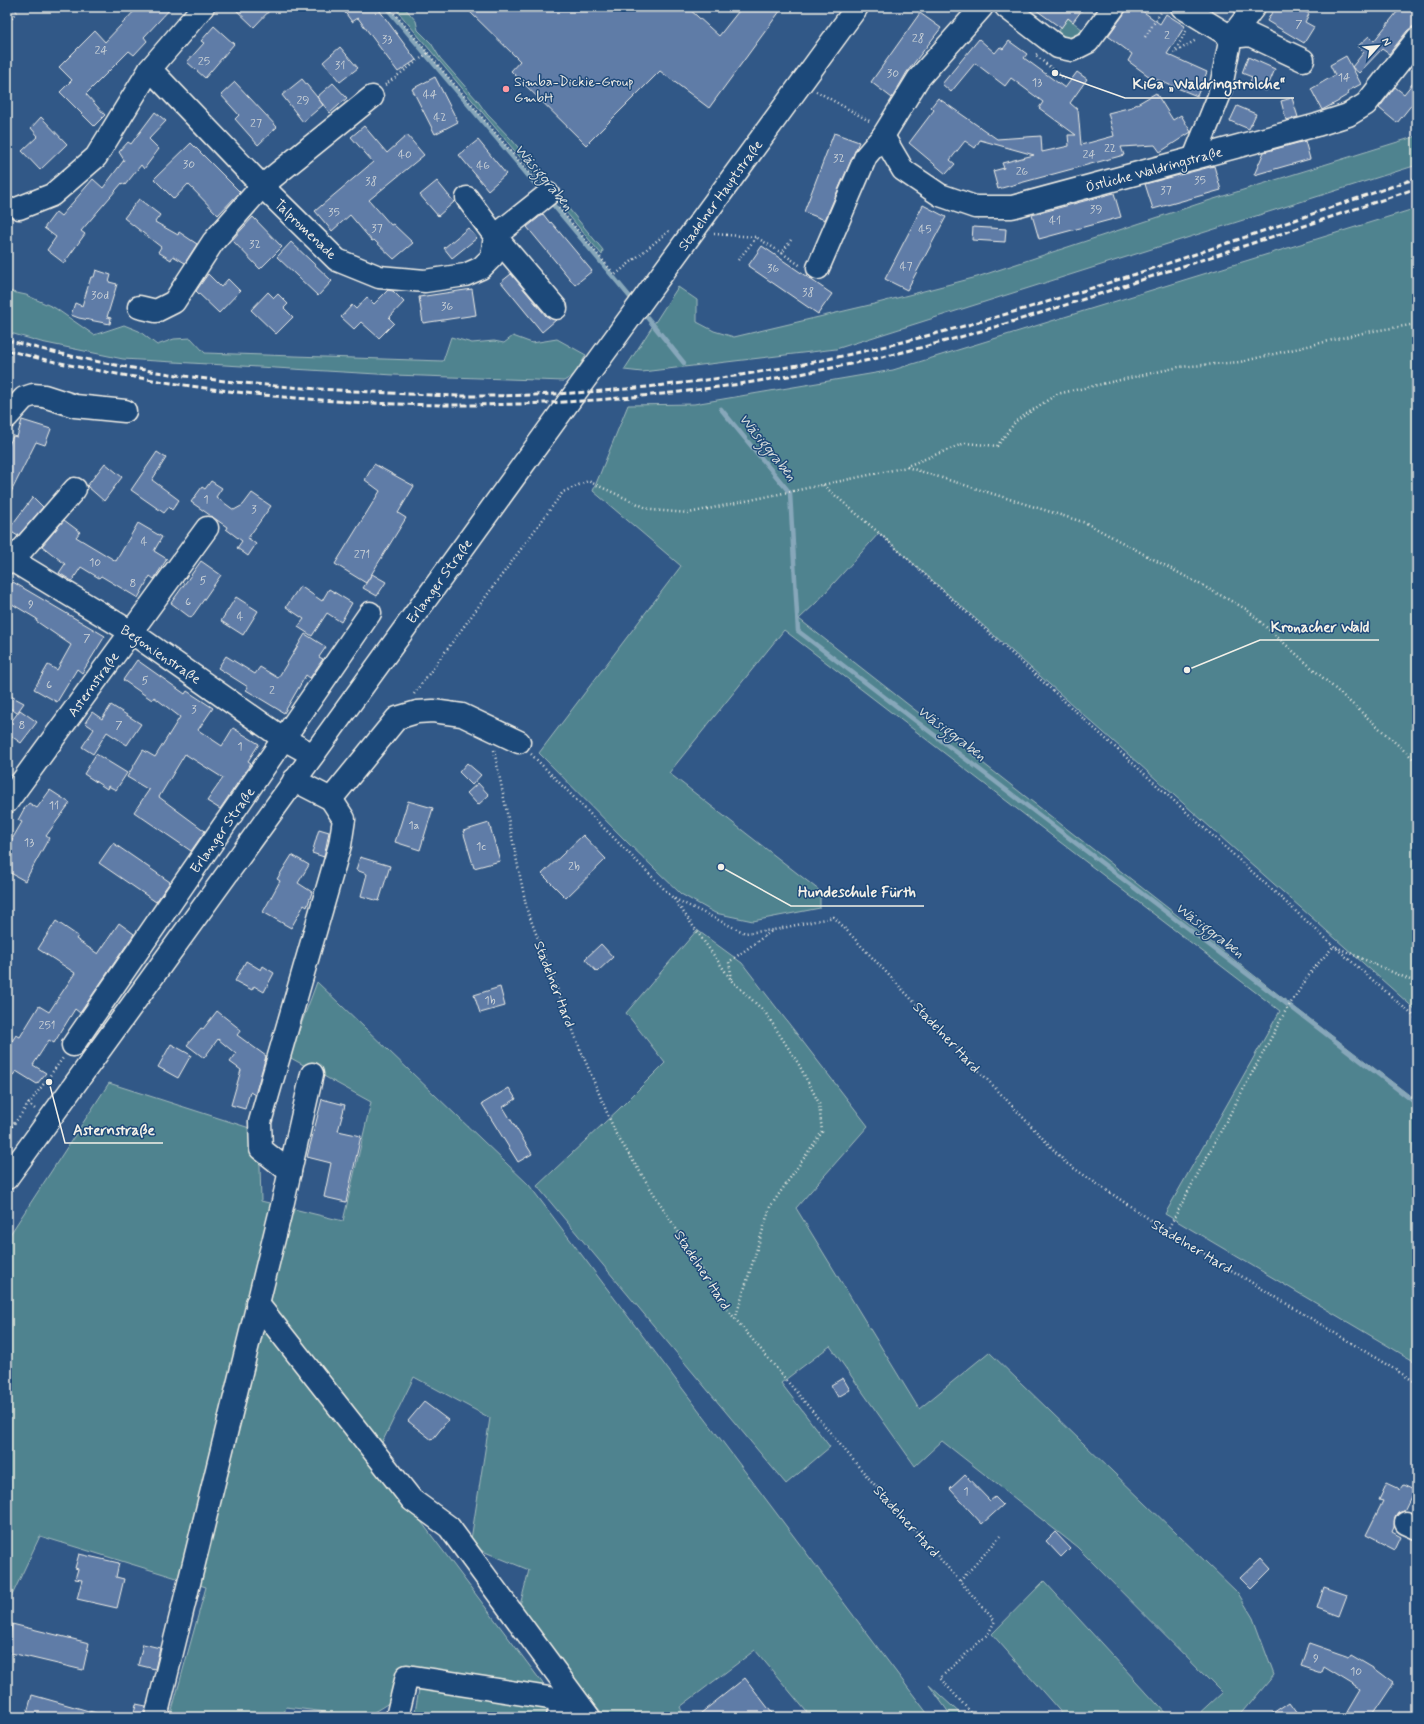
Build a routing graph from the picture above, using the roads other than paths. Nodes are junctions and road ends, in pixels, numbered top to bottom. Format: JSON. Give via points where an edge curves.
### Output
{"nodes":[{"id":1,"x":203,"y":7,"type":"edge"},
{"id":2,"x":857,"y":7,"type":"edge"},
{"id":3,"x":982,"y":7,"type":"edge"},
{"id":4,"x":1006,"y":7,"type":"edge"},
{"id":5,"x":1114,"y":7,"type":"edge"},
{"id":6,"x":1254,"y":7,"type":"edge"},
{"id":7,"x":1189,"y":11,"type":"edge"},
{"id":8,"x":1232,"y":37,"type":"junction"},
{"id":9,"x":1417,"y":39,"type":"edge"},
{"id":10,"x":1303,"y":60,"type":"dead end"},
{"id":11,"x":150,"y":69,"type":"junction"},
{"id":12,"x":372,"y":97,"type":"road end"},
{"id":13,"x":885,"y":134,"type":"junction"},
{"id":14,"x":1194,"y":158,"type":"junction"},
{"id":15,"x":262,"y":186,"type":"junction"},
{"id":16,"x":548,"y":194,"type":"road end"},
{"id":17,"x":467,"y":198,"type":"dead end"},
{"id":18,"x":19,"y":208,"type":"dead end"},
{"id":19,"x":495,"y":236,"type":"junction"},
{"id":20,"x":818,"y":268,"type":"road end"},
{"id":21,"x":139,"y":307,"type":"dead end"},
{"id":22,"x":556,"y":308,"type":"dead end"},
{"id":23,"x":583,"y":382,"type":"joint"},
{"id":24,"x":13,"y":410,"type":"edge"},
{"id":25,"x":125,"y":411,"type":"dead end"},
{"id":26,"x":75,"y":489,"type":"dead end"},
{"id":27,"x":207,"y":528,"type":"dead end"},
{"id":28,"x":10,"y":558,"type":"edge"},
{"id":29,"x":370,"y":613,"type":"dead end"},
{"id":30,"x":131,"y":632,"type":"junction"},
{"id":31,"x":284,"y":739,"type":"junction"},
{"id":32,"x":519,"y":742,"type":"road end"},
{"id":33,"x":313,"y":756,"type":"junction"},
{"id":34,"x":294,"y":780,"type":"junction"},
{"id":35,"x":331,"y":799,"type":"junction"},
{"id":36,"x":7,"y":802,"type":"edge"},
{"id":37,"x":73,"y":1046,"type":"road end"},
{"id":38,"x":312,"y":1074,"type":"dead end"},
{"id":39,"x":290,"y":1172,"type":"junction"},
{"id":40,"x":7,"y":1178,"type":"edge"},
{"id":41,"x":258,"y":1303,"type":"junction"},
{"id":42,"x":565,"y":1711,"type":"edge"},
{"id":43,"x":156,"y":1717,"type":"edge"},
{"id":44,"x":397,"y":1717,"type":"edge"},
{"id":45,"x":588,"y":1717,"type":"edge"}],
"edges":[{"from":1,"to":11,"type":"street"},
{"from":2,"to":23,"type":"street","name":"Stadelner Hauptstraße"},
{"from":3,"to":13,"type":"street","via":[[918,79]]},
{"from":4,"to":5,"type":"street","via":[[1058,46],[1072,50],[1088,42]]},
{"from":6,"to":8,"type":"street"},
{"from":7,"to":8,"type":"street"},
{"from":8,"to":10,"type":"street","via":[[1250,35]]},
{"from":8,"to":14,"type":"street","via":[[1219,96]]},
{"from":9,"to":14,"type":"street","name":"Östliche Waldringstraße","via":[[1366,104],[1348,115]]},
{"from":11,"to":15,"type":"street","name":"Talpromenade"},
{"from":11,"to":18,"type":"street","via":[[96,157],[52,195]]},
{"from":12,"to":15,"type":"street","name":"Talpromenade"},
{"from":13,"to":14,"type":"street","name":"Östliche Waldringstraße","via":[[903,170],[940,196],[975,207],[1012,207]]},
{"from":13,"to":20,"type":"street","via":[[866,156]]},
{"from":15,"to":19,"type":"street","name":"Talpromenade","via":[[337,260],[379,277],[425,281],[465,275],[481,268],[492,257]]},
{"from":15,"to":21,"type":"street","name":"Talpromenade","via":[[213,242],[174,302],[156,311]]},
{"from":16,"to":19,"type":"street"},
{"from":17,"to":19,"type":"street"},
{"from":19,"to":22,"type":"street"},
{"from":23,"to":33,"type":"street","name":"Erlanger Straße"},
{"from":24,"to":25,"type":"street","via":[[24,398],[34,395],[75,406]]},
{"from":26,"to":28,"type":"street"},
{"from":27,"to":30,"type":"street","name":"Asternstraße"},
{"from":28,"to":30,"type":"street","name":"Begonienstraße"},
{"from":29,"to":31,"type":"street","name":"Erlanger Straße"},
{"from":30,"to":31,"type":"street","name":"Begonienstraße"},
{"from":30,"to":36,"type":"street","name":"Asternstraße"},
{"from":31,"to":33,"type":"street","name":"Begonienstraße"},
{"from":31,"to":37,"type":"street","name":"Erlanger Straße"},
{"from":32,"to":35,"type":"street","via":[[462,715],[433,711],[397,718]]},
{"from":33,"to":34,"type":"street","name":"Erlanger Straße"},
{"from":34,"to":35,"type":"street"},
{"from":34,"to":40,"type":"street","name":"Erlanger Straße"},
{"from":35,"to":39,"type":"street","via":[[344,819],[340,844],[260,1122],[261,1149]]},
{"from":38,"to":39,"type":"street"},
{"from":39,"to":41,"type":"street"},
{"from":41,"to":43,"type":"street"},
{"from":41,"to":45,"type":"street","via":[[412,1500],[449,1527]]},
{"from":42,"to":44,"type":"street","via":[[407,1676]]}]}
